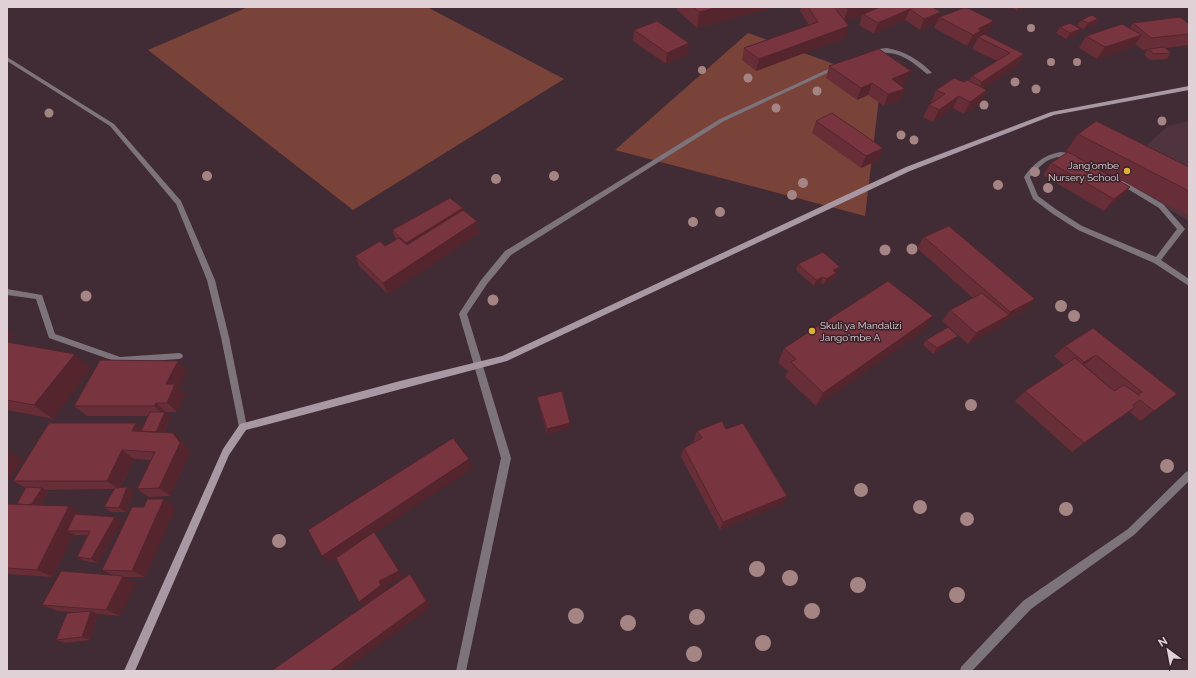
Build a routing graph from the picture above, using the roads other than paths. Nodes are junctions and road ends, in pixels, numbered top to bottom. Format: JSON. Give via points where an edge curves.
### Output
{"nodes":[{"id":1,"x":861,"y":57,"type":"edge"},
{"id":2,"x":7,"y":59,"type":"edge"},
{"id":3,"x":846,"y":63,"type":"edge"},
{"id":4,"x":929,"y":73,"type":"dead end"},
{"id":5,"x":1189,"y":88,"type":"edge"},
{"id":6,"x":1083,"y":161,"type":"edge"},
{"id":7,"x":1115,"y":180,"type":"edge"},
{"id":8,"x":1158,"y":261,"type":"junction"},
{"id":9,"x":1189,"y":283,"type":"edge"},
{"id":10,"x":7,"y":292,"type":"edge"},
{"id":11,"x":179,"y":356,"type":"dead end"},
{"id":12,"x":478,"y":366,"type":"junction"},
{"id":13,"x":242,"y":427,"type":"junction"},
{"id":14,"x":1189,"y":476,"type":"edge"},
{"id":15,"x":129,"y":671,"type":"edge"},
{"id":16,"x":461,"y":671,"type":"edge"},
{"id":17,"x":965,"y":671,"type":"edge"}],
"edges":[{"from":1,"to":4,"type":"street","via":[[875,51],[888,50],[910,57]]},
{"from":2,"to":13,"type":"street","via":[[112,125],[180,203],[212,280]]},
{"from":3,"to":12,"type":"street","via":[[722,120],[508,253],[484,282],[463,314]]},
{"from":5,"to":12,"type":"main road","via":[[1053,113],[908,169],[504,359]]},
{"from":6,"to":8,"type":"street","via":[[1060,153],[1044,159],[1028,177],[1035,197],[1080,228]]},
{"from":7,"to":8,"type":"street","via":[[1161,206],[1181,229]]},
{"from":8,"to":9,"type":"street"},
{"from":10,"to":11,"type":"street","via":[[39,297],[52,336],[120,360]]},
{"from":12,"to":13,"type":"main road","via":[[400,384]]},
{"from":12,"to":16,"type":"street","via":[[495,429],[506,458]]},
{"from":13,"to":15,"type":"main road","via":[[226,452]]},
{"from":14,"to":17,"type":"street","via":[[1131,532],[1027,606]]}]}
